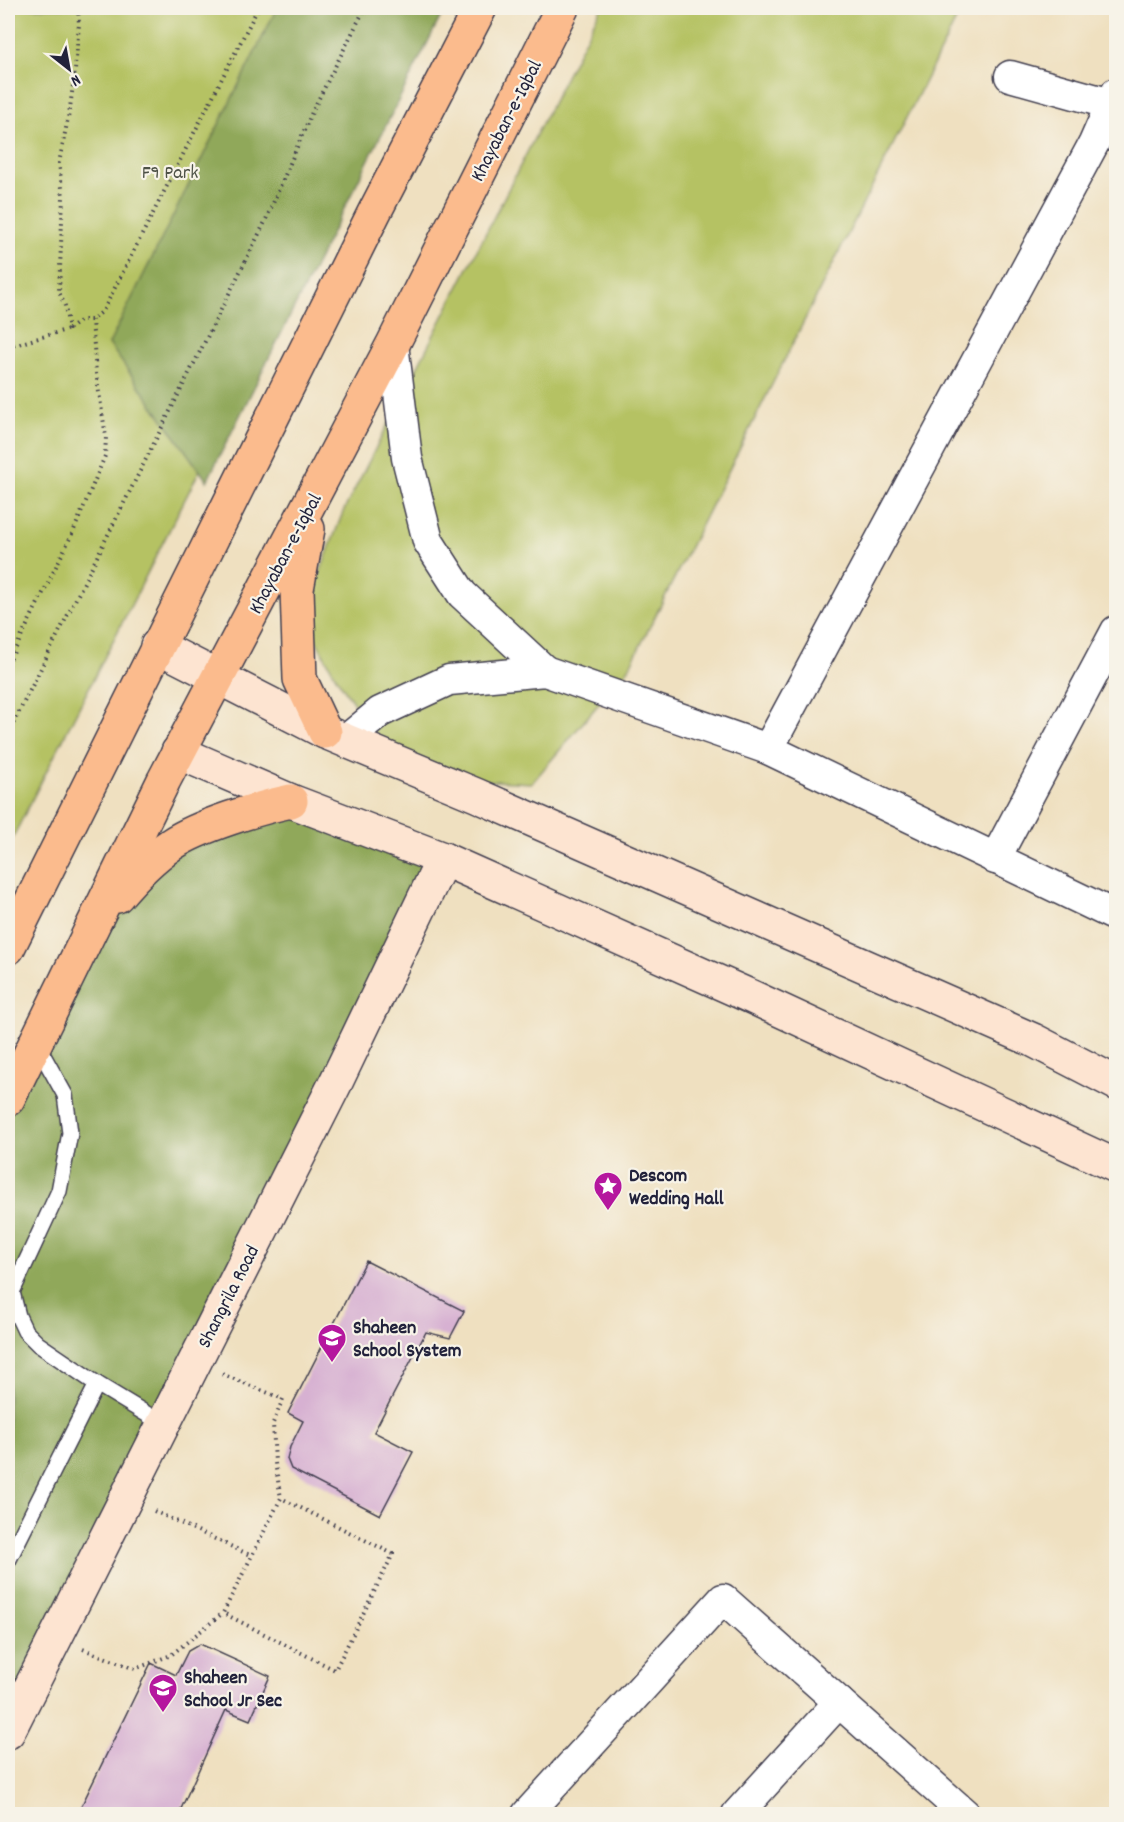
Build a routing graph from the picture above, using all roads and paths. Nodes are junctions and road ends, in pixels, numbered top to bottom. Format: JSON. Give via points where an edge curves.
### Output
{"nodes":[{"id":1,"x":78,"y":8,"type":"edge"},
{"id":2,"x":258,"y":8,"type":"edge"},
{"id":3,"x":365,"y":8,"type":"edge"},
{"id":4,"x":480,"y":8,"type":"edge"},
{"id":5,"x":562,"y":8,"type":"edge"},
{"id":6,"x":1010,"y":76,"type":"dead end"},
{"id":7,"x":1114,"y":98,"type":"edge"},
{"id":8,"x":1105,"y":147,"type":"edge"},
{"id":9,"x":92,"y":320,"type":"junction"},
{"id":10,"x":69,"y":329,"type":"junction"},
{"id":11,"x":393,"y":344,"type":"junction"},
{"id":12,"x":8,"y":347,"type":"edge"},
{"id":13,"x":312,"y":500,"type":"junction"},
{"id":14,"x":1116,"y":631,"type":"edge"},
{"id":15,"x":157,"y":646,"type":"junction"},
{"id":16,"x":8,"y":664,"type":"edge"},
{"id":17,"x":544,"y":671,"type":"junction"},
{"id":18,"x":218,"y":679,"type":"junction"},
{"id":19,"x":8,"y":734,"type":"edge"},
{"id":20,"x":335,"y":737,"type":"junction"},
{"id":21,"x":768,"y":749,"type":"junction"},
{"id":22,"x":178,"y":752,"type":"junction"},
{"id":23,"x":291,"y":801,"type":"junction"},
{"id":24,"x":443,"y":859,"type":"junction"},
{"id":25,"x":995,"y":859,"type":"junction"},
{"id":26,"x":1116,"y":916,"type":"edge"},
{"id":27,"x":92,"y":923,"type":"junction"},
{"id":28,"x":8,"y":948,"type":"edge"},
{"id":29,"x":36,"y":1043,"type":"junction"},
{"id":30,"x":1116,"y":1083,"type":"edge"},
{"id":31,"x":8,"y":1099,"type":"edge"},
{"id":32,"x":1116,"y":1166,"type":"edge"},
{"id":33,"x":194,"y":1363,"type":"junction"},
{"id":34,"x":97,"y":1384,"type":"junction"},
{"id":35,"x":163,"y":1424,"type":"junction"},
{"id":36,"x":126,"y":1497,"type":"junction"},
{"id":37,"x":281,"y":1497,"type":"junction"},
{"id":38,"x":252,"y":1556,"type":"junction"},
{"id":39,"x":8,"y":1561,"type":"edge"},
{"id":40,"x":223,"y":1613,"type":"junction"},
{"id":41,"x":55,"y":1638,"type":"junction"},
{"id":42,"x":838,"y":1702,"type":"junction"},
{"id":43,"x":8,"y":1732,"type":"edge"},
{"id":44,"x":961,"y":1813,"type":"edge"},
{"id":45,"x":527,"y":1815,"type":"edge"},
{"id":46,"x":737,"y":1815,"type":"edge"}],
"edges":[{"from":1,"to":10,"type":"path","via":[[75,69],[59,163],[63,197],[59,292]]},
{"from":2,"to":9,"type":"path","via":[[103,311]]},
{"from":3,"to":19,"type":"path","via":[[312,112],[265,222]]},
{"from":4,"to":15,"type":"main road"},
{"from":5,"to":11,"type":"main road","name":"Khayaban-e-Iqbal"},
{"from":6,"to":7,"type":"street"},
{"from":7,"to":8,"type":"street"},
{"from":8,"to":21,"type":"street"},
{"from":9,"to":10,"type":"path","via":[[81,320]]},
{"from":9,"to":16,"type":"path","via":[[105,456],[74,530]]},
{"from":10,"to":12,"type":"path"},
{"from":11,"to":13,"type":"main road","name":"Khayaban-e-Iqbal"},
{"from":11,"to":17,"type":"street","via":[[407,458],[428,542],[462,594]]},
{"from":13,"to":18,"type":"main road","name":"Khayaban-e-Iqbal"},
{"from":13,"to":20,"type":"main road","via":[[297,590],[300,679]]},
{"from":14,"to":25,"type":"street"},
{"from":15,"to":18,"type":"street"},
{"from":15,"to":28,"type":"main road"},
{"from":17,"to":20,"type":"street","via":[[449,680]]},
{"from":17,"to":21,"type":"street"},
{"from":18,"to":20,"type":"street"},
{"from":18,"to":22,"type":"main road","name":"Khayaban-e-Iqbal"},
{"from":20,"to":30,"type":"street","via":[[1033,1040]]},
{"from":21,"to":25,"type":"street"},
{"from":22,"to":23,"type":"street"},
{"from":22,"to":27,"type":"main road","name":"Khayaban-e-Iqbal"},
{"from":23,"to":24,"type":"street"},
{"from":23,"to":27,"type":"main road","via":[[201,830],[172,844],[135,876]]},
{"from":24,"to":32,"type":"street"},
{"from":24,"to":33,"type":"street","name":"Shangrila Road"},
{"from":25,"to":26,"type":"street"},
{"from":27,"to":29,"type":"main road","name":"Khayaban-e-Iqbal"},
{"from":29,"to":31,"type":"main road","name":"Khayaban-e-Iqbal"},
{"from":29,"to":34,"type":"lane","via":[[65,1095],[70,1133],[59,1191],[12,1292],[25,1331]]},
{"from":33,"to":35,"type":"street","name":"Shangrila Road"},
{"from":33,"to":37,"type":"path","via":[[283,1399],[273,1423]]},
{"from":34,"to":35,"type":"lane"},
{"from":34,"to":39,"type":"lane"},
{"from":35,"to":36,"type":"street","name":"Shangrila Road"},
{"from":36,"to":38,"type":"path"},
{"from":36,"to":41,"type":"street","name":"Shangrila Road"},
{"from":37,"to":38,"type":"path"},
{"from":37,"to":40,"type":"path","via":[[393,1554],[356,1628],[334,1670]]},
{"from":38,"to":40,"type":"path"},
{"from":40,"to":41,"type":"path","via":[[171,1655],[135,1669]]},
{"from":41,"to":43,"type":"street","name":"Shangrila Road"},
{"from":42,"to":44,"type":"street"},
{"from":42,"to":45,"type":"street","via":[[723,1599]]},
{"from":42,"to":46,"type":"street"}]}
